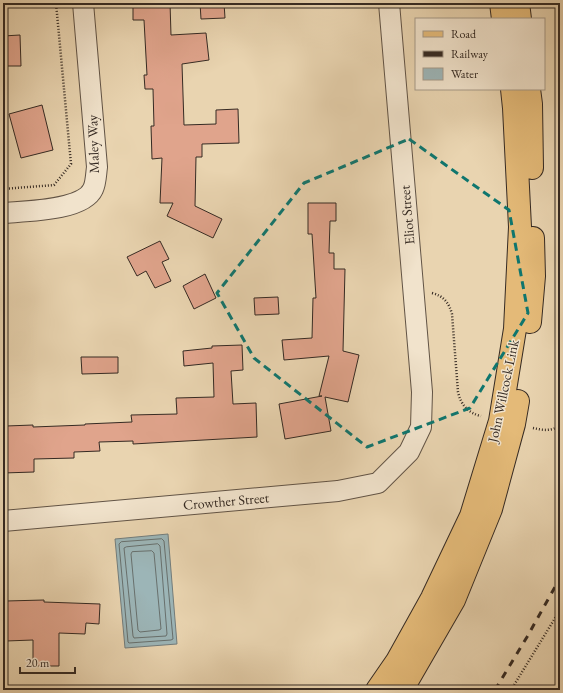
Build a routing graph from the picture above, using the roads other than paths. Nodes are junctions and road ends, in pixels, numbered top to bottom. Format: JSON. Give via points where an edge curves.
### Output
{"nodes":[{"id":1,"x":83,"y":3,"type":"edge"},
{"id":2,"x":389,"y":3,"type":"edge"},
{"id":3,"x":500,"y":3,"type":"edge"},
{"id":4,"x":518,"y":3,"type":"edge"},
{"id":5,"x":503,"y":18,"type":"edge"},
{"id":6,"x":520,"y":18,"type":"edge"},
{"id":7,"x":512,"y":90,"type":"edge"},
{"id":8,"x":529,"y":90,"type":"edge"},
{"id":9,"x":3,"y":213,"type":"edge"},
{"id":10,"x":421,"y":428,"type":"joint"},
{"id":11,"x":3,"y":521,"type":"edge"},
{"id":12,"x":377,"y":690,"type":"edge"},
{"id":13,"x":402,"y":690,"type":"edge"}],
"edges":[{"from":1,"to":9,"type":"street","name":"Maley Way","via":[[97,167],[93,189],[82,201],[62,208]]},
{"from":2,"to":10,"type":"street","name":"Eliot Street","via":[[422,392]]},
{"from":3,"to":5,"type":"main road"},
{"from":4,"to":6,"type":"main road"},
{"from":7,"to":12,"type":"main road","name":"John Willcock Link","via":[[520,227],[515,329],[500,421],[471,516],[432,598],[397,661]]},
{"from":8,"to":13,"type":"main road","name":"John Willcock Link","via":[[534,276],[528,342],[514,424],[491,509],[454,600]]},
{"from":10,"to":11,"type":"street","name":"Crowther Street","via":[[409,452],[378,483],[330,492]]}]}
